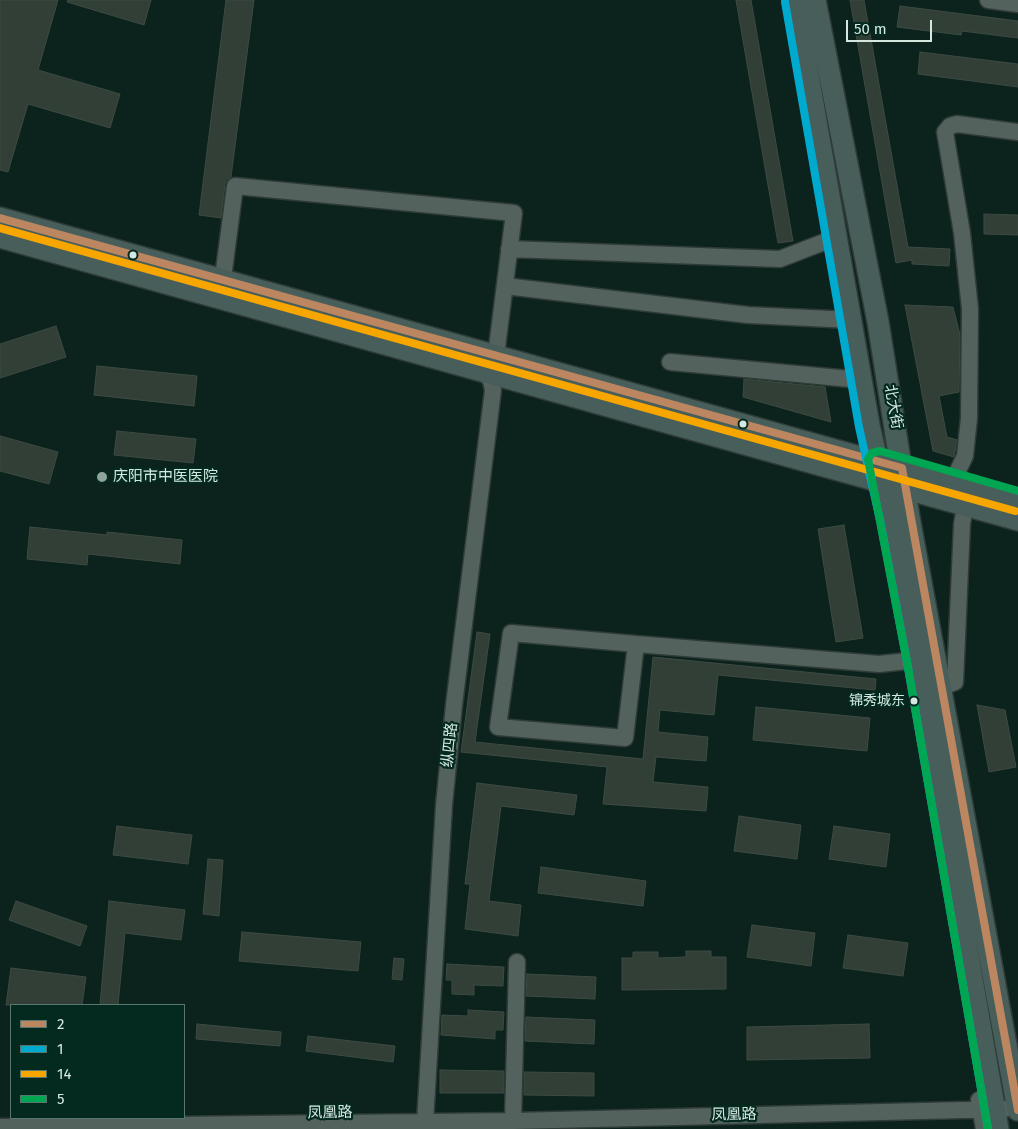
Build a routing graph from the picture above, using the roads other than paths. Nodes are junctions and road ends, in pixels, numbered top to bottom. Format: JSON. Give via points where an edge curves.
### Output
{"nodes":[{"id":1,"x":795,"y":0,"type":"edge"},
{"id":2,"x":815,"y":0,"type":"edge"},
{"id":3,"x":988,"y":0,"type":"edge"},
{"id":4,"x":1018,"y":4,"type":"edge"},
{"id":5,"x":1018,"y":132,"type":"edge"},
{"id":6,"x":0,"y":218,"type":"edge"},
{"id":7,"x":0,"y":237,"type":"edge"},
{"id":8,"x":837,"y":237,"type":"junction"},
{"id":9,"x":509,"y":249,"type":"junction"},
{"id":10,"x":223,"y":278,"type":"junction"},
{"id":11,"x":505,"y":286,"type":"junction"},
{"id":12,"x":851,"y":320,"type":"junction"},
{"id":13,"x":670,"y":362,"type":"dead end"},
{"id":14,"x":491,"y":364,"type":"junction"},
{"id":15,"x":512,"y":380,"type":"junction"},
{"id":16,"x":862,"y":380,"type":"junction"},
{"id":17,"x":878,"y":461,"type":"junction"},
{"id":18,"x":902,"y":468,"type":"junction"},
{"id":19,"x":883,"y":482,"type":"junction"},
{"id":20,"x":952,"y":483,"type":"junction"},
{"id":21,"x":905,"y":489,"type":"junction"},
{"id":22,"x":1018,"y":501,"type":"edge"},
{"id":23,"x":965,"y":506,"type":"junction"},
{"id":24,"x":1018,"y":520,"type":"edge"},
{"id":25,"x":636,"y":644,"type":"junction"},
{"id":26,"x":917,"y":660,"type":"junction"},
{"id":27,"x":942,"y":687,"type":"junction"},
{"id":28,"x":517,"y":962,"type":"dead end"},
{"id":29,"x":1017,"y":1106,"type":"edge"},
{"id":30,"x":989,"y":1110,"type":"edge"},
{"id":31,"x":185,"y":1114,"type":"edge"},
{"id":32,"x":513,"y":1116,"type":"junction"},
{"id":33,"x":428,"y":1117,"type":"junction"},
{"id":34,"x":642,"y":1123,"type":"edge"},
{"id":35,"x":0,"y":1127,"type":"edge"},
{"id":36,"x":62,"y":1127,"type":"edge"},
{"id":37,"x":984,"y":1129,"type":"edge"}],
"edges":[{"from":1,"to":8,"type":"main road","name":"北大街"},
{"from":2,"to":18,"type":"main road","name":"北大街","via":[[878,322]]},
{"from":3,"to":4,"type":"street"},
{"from":5,"to":20,"type":"street","via":[[957,124],[947,128],[944,136],[962,233],[970,309],[969,418],[964,456]]},
{"from":6,"to":10,"type":"main road"},
{"from":7,"to":14,"type":"main road"},
{"from":8,"to":9,"type":"street","via":[[780,259]]},
{"from":8,"to":12,"type":"main road","name":"北大街"},
{"from":9,"to":10,"type":"street","name":"纵四路","via":[[514,213],[235,186]]},
{"from":9,"to":11,"type":"street","name":"纵四路"},
{"from":10,"to":14,"type":"main road"},
{"from":11,"to":12,"type":"street","via":[[748,315]]},
{"from":11,"to":14,"type":"street","name":"纵四路"},
{"from":12,"to":16,"type":"main road","name":"北大街"},
{"from":13,"to":16,"type":"street"},
{"from":14,"to":15,"type":"main road"},
{"from":14,"to":17,"type":"main road"},
{"from":14,"to":33,"type":"street","name":"纵四路","via":[[492,390],[444,805]]},
{"from":15,"to":19,"type":"main road"},
{"from":15,"to":33,"type":"street","name":"纵四路","via":[[503,384],[498,392],[460,705]]},
{"from":16,"to":17,"type":"main road","name":"北大街"},
{"from":17,"to":18,"type":"main road"},
{"from":17,"to":19,"type":"main road","name":"北大街"},
{"from":18,"to":20,"type":"main road"},
{"from":18,"to":21,"type":"main road","name":"北大街"},
{"from":19,"to":21,"type":"main road"},
{"from":19,"to":26,"type":"main road","name":"北大街"},
{"from":20,"to":22,"type":"main road"},
{"from":21,"to":23,"type":"main road"},
{"from":21,"to":27,"type":"main road","name":"北大街"},
{"from":23,"to":24,"type":"main road"},
{"from":23,"to":27,"type":"street","via":[[954,682]]},
{"from":25,"to":25,"type":"street","via":[[511,633],[498,728],[625,738]]},
{"from":25,"to":26,"type":"street","via":[[879,664]]},
{"from":26,"to":30,"type":"main road","name":"北大街"},
{"from":27,"to":29,"type":"main road","name":"北大街"},
{"from":28,"to":32,"type":"street"},
{"from":29,"to":30,"type":"street","name":"凤凰路"},
{"from":30,"to":32,"type":"street","name":"凤凰路"},
{"from":30,"to":34,"type":"street","name":"凤凰路"},
{"from":30,"to":37,"type":"street"},
{"from":31,"to":33,"type":"street","name":"凤凰路"},
{"from":32,"to":33,"type":"street","name":"凤凰路"},
{"from":32,"to":34,"type":"street","name":"凤凰路"},
{"from":33,"to":36,"type":"street","name":"凤凰路"},
{"from":35,"to":36,"type":"street","name":"凤凰路"}]}
